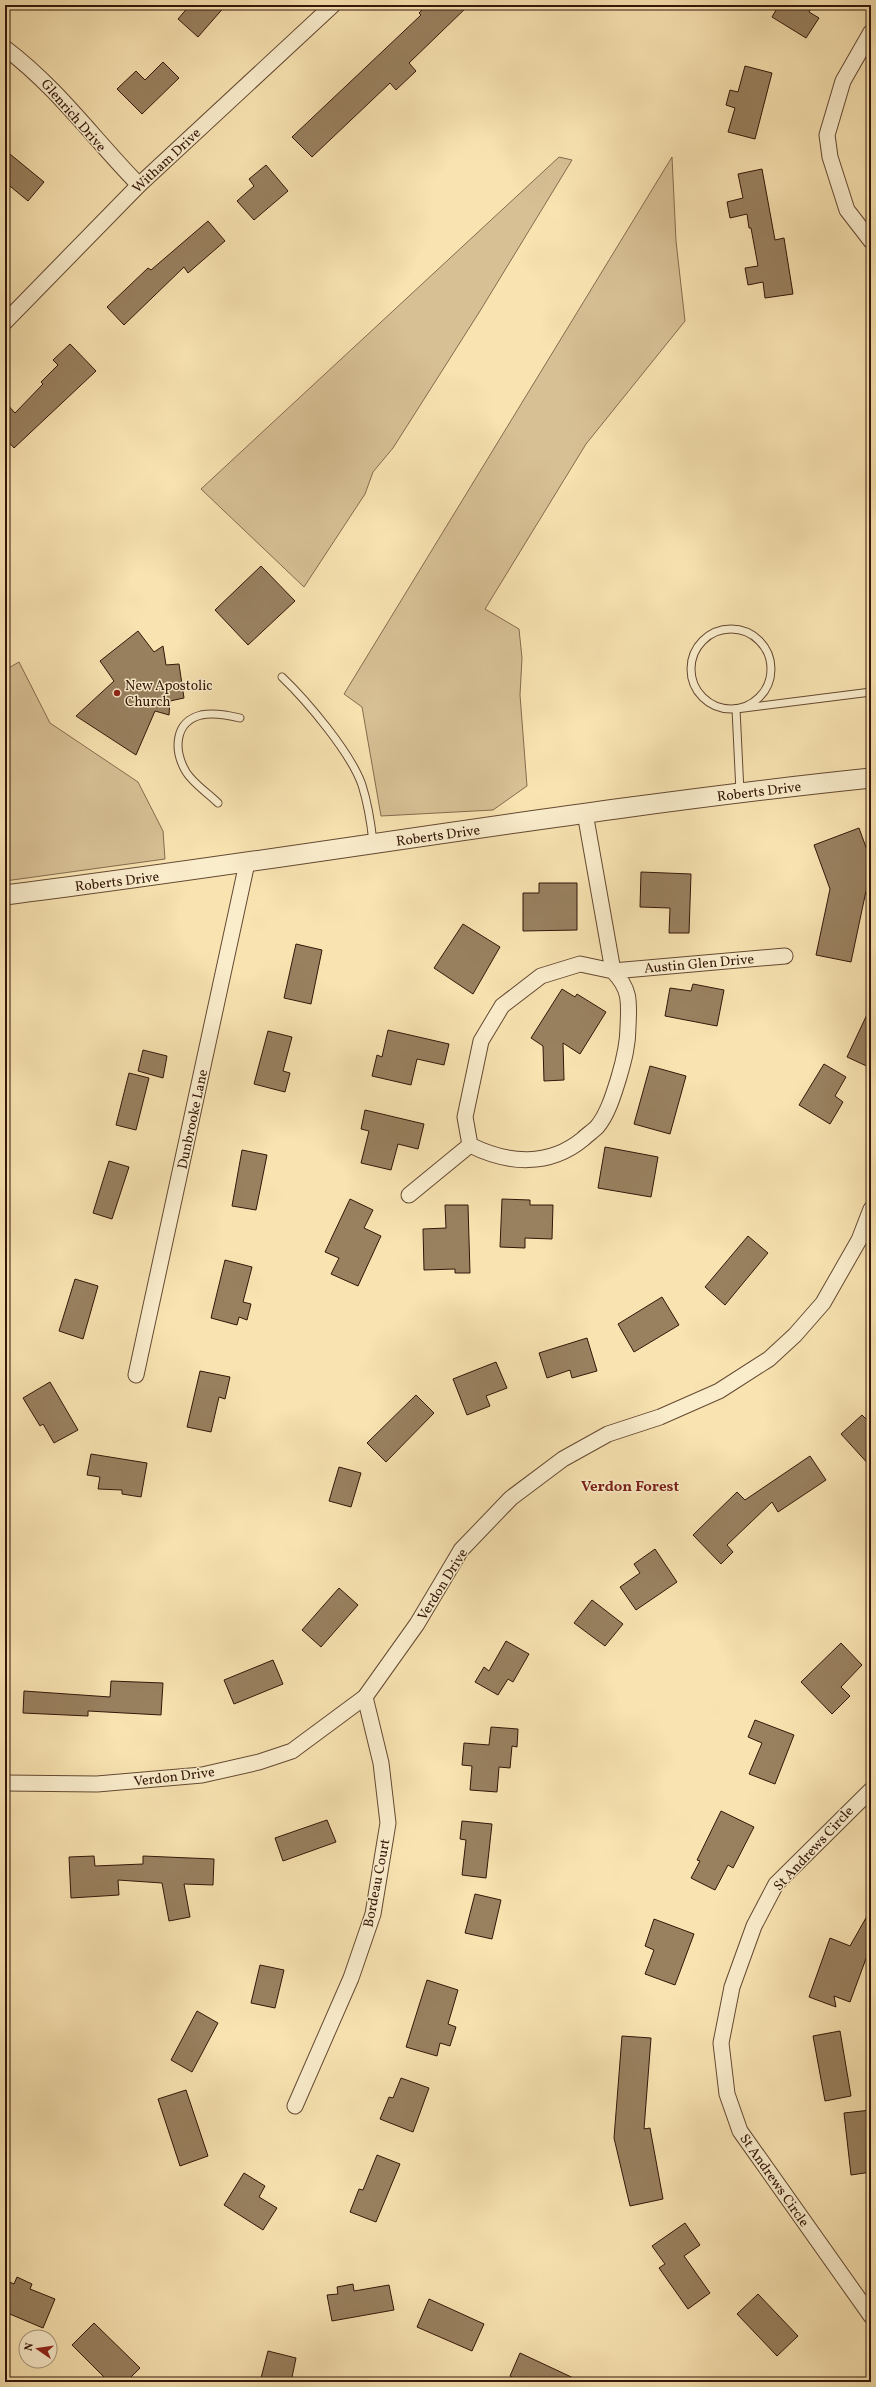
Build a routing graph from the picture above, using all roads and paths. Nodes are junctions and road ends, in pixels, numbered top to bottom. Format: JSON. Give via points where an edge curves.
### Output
{"nodes":[{"id":1,"x":333,"y":5,"type":"edge"},
{"id":2,"x":871,"y":32,"type":"edge"},
{"id":3,"x":5,"y":48,"type":"edge"},
{"id":4,"x":139,"y":185,"type":"junction"},
{"id":5,"x":871,"y":240,"type":"edge"},
{"id":6,"x":5,"y":322,"type":"edge"},
{"id":7,"x":282,"y":676,"type":"dead end"},
{"id":8,"x":871,"y":692,"type":"edge"},
{"id":9,"x":736,"y":708,"type":"junction"},
{"id":10,"x":240,"y":718,"type":"dead end"},
{"id":11,"x":871,"y":778,"type":"edge"},
{"id":12,"x":740,"y":792,"type":"junction"},
{"id":13,"x":218,"y":803,"type":"dead end"},
{"id":14,"x":585,"y":813,"type":"junction"},
{"id":15,"x":373,"y":845,"type":"junction"},
{"id":16,"x":247,"y":864,"type":"junction"},
{"id":17,"x":5,"y":895,"type":"edge"},
{"id":18,"x":785,"y":956,"type":"dead end"},
{"id":19,"x":613,"y":971,"type":"junction"},
{"id":20,"x":470,"y":1145,"type":"junction"},
{"id":21,"x":409,"y":1195,"type":"dead end"},
{"id":22,"x":871,"y":1209,"type":"edge"},
{"id":23,"x":136,"y":1374,"type":"dead end"},
{"id":24,"x":365,"y":1697,"type":"junction"},
{"id":25,"x":5,"y":1783,"type":"edge"},
{"id":26,"x":871,"y":1790,"type":"edge"},
{"id":27,"x":295,"y":2106,"type":"dead end"},
{"id":28,"x":871,"y":2316,"type":"edge"}],
"edges":[{"from":1,"to":4,"type":"street","name":"Witham Drive"},
{"from":2,"to":5,"type":"street","via":[[843,81],[827,135],[830,157],[847,210]]},
{"from":3,"to":4,"type":"street","name":"Glenrich Drive","via":[[41,77],[74,112],[104,150]]},
{"from":4,"to":6,"type":"street","name":"Witham Drive"},
{"from":7,"to":15,"type":"lane","via":[[302,696],[353,767],[362,784],[370,817]]},
{"from":8,"to":9,"type":"lane"},
{"from":9,"to":9,"type":"lane","via":[[760,697],[769,680],[770,660],[765,648],[756,638],[732,629],[719,631],[698,646],[692,658],[691,671],[694,684],[701,695],[717,706]]},
{"from":9,"to":12,"type":"lane"},
{"from":10,"to":13,"type":"lane","via":[[216,714],[200,715],[188,721],[178,737],[176,745],[185,771]]},
{"from":11,"to":12,"type":"street","name":"Roberts Drive"},
{"from":12,"to":14,"type":"street","name":"Roberts Drive"},
{"from":14,"to":15,"type":"street","name":"Roberts Drive"},
{"from":14,"to":19,"type":"street"},
{"from":15,"to":16,"type":"street","name":"Roberts Drive"},
{"from":16,"to":17,"type":"street","name":"Roberts Drive"},
{"from":16,"to":23,"type":"street","name":"Dunbrooke Lane"},
{"from":18,"to":19,"type":"street","name":"Austin Glen Drive"},
{"from":19,"to":20,"type":"street","name":"Austin Glen Drive","via":[[580,964],[541,976],[502,1006],[481,1041],[470,1087],[465,1117]]},
{"from":19,"to":20,"type":"street","via":[[625,983],[629,1003],[628,1048],[613,1095],[597,1127],[572,1148],[548,1158],[523,1161],[490,1155]]},
{"from":20,"to":21,"type":"street"},
{"from":22,"to":24,"type":"street","name":"Verdon Drive","via":[[859,1240],[823,1303],[795,1335],[769,1359],[719,1391],[660,1417],[608,1434],[563,1459],[511,1498],[461,1550],[417,1624]]},
{"from":24,"to":25,"type":"street","name":"Verdon Drive","via":[[292,1751],[259,1762],[202,1775],[105,1783]]},
{"from":24,"to":27,"type":"street","name":"Bordeau Court","via":[[381,1763],[388,1823],[374,1906],[351,1978]]},
{"from":26,"to":28,"type":"street","name":"St Andrews Circle","via":[[776,1884],[754,1926],[735,1980],[721,2042],[727,2094],[740,2131]]}]}
